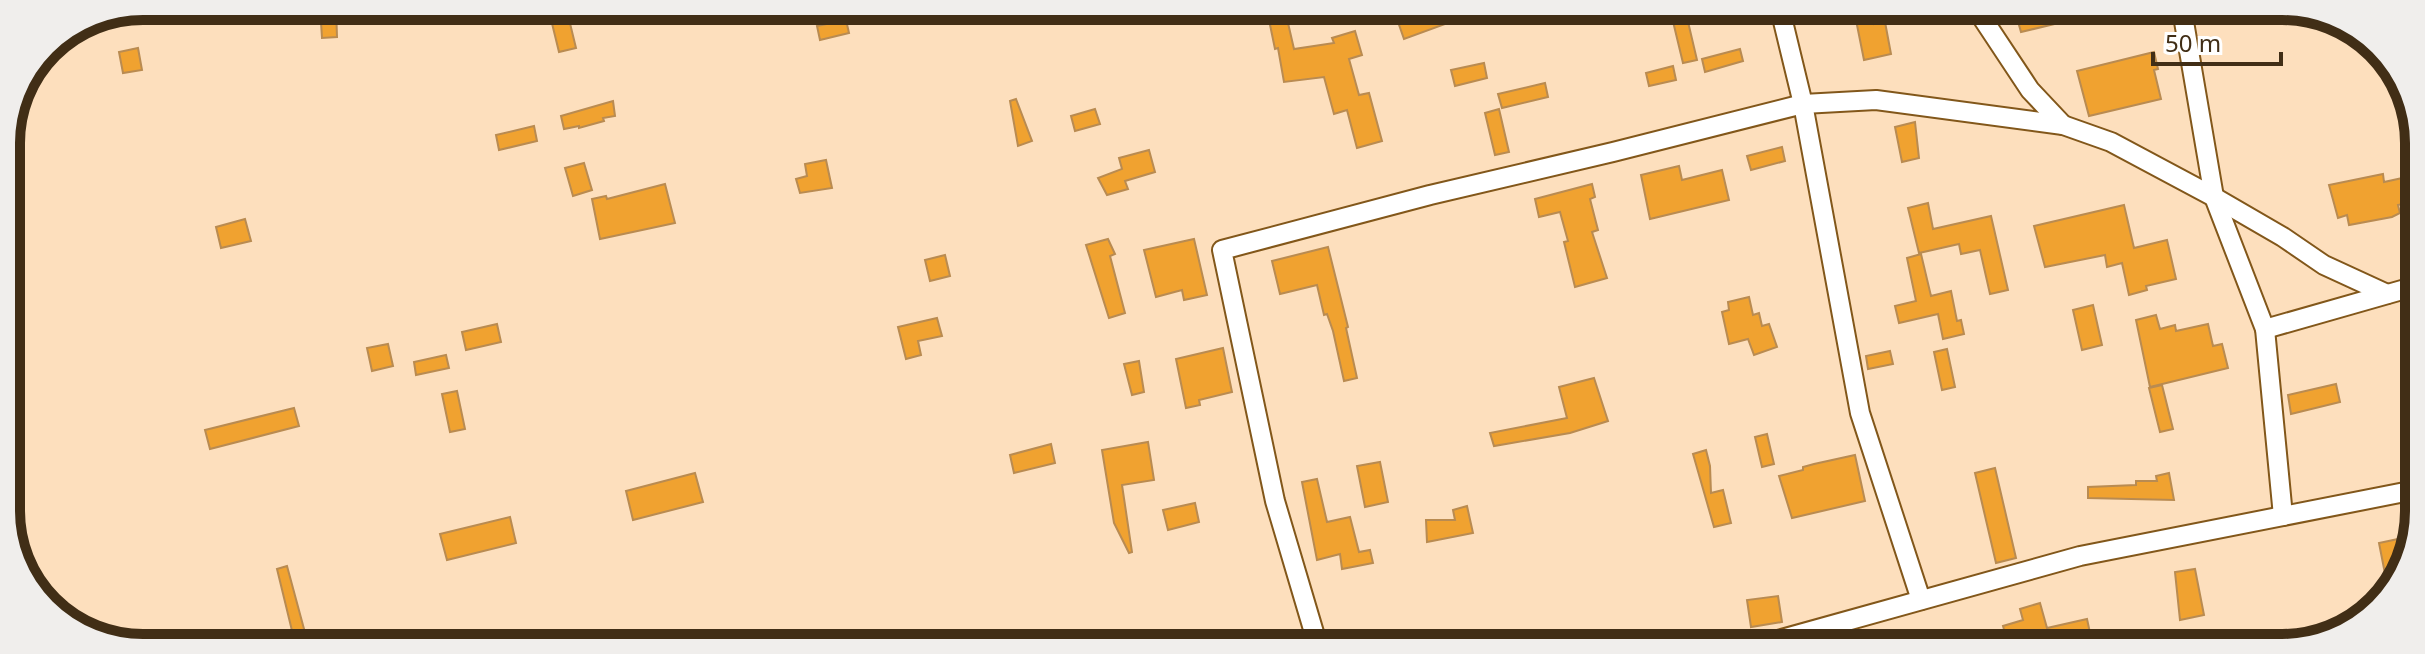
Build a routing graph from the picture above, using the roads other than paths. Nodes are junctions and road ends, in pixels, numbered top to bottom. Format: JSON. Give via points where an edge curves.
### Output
{"nodes":[{"id":1,"x":1783,"y":20,"type":"edge"},
{"id":2,"x":1984,"y":20,"type":"edge"},
{"id":3,"x":2184,"y":20,"type":"edge"},
{"id":4,"x":1803,"y":104,"type":"junction"},
{"id":5,"x":2063,"y":125,"type":"junction"},
{"id":6,"x":2214,"y":197,"type":"junction"},
{"id":7,"x":2405,"y":289,"type":"edge"},
{"id":8,"x":2387,"y":294,"type":"junction"},
{"id":9,"x":2265,"y":329,"type":"junction"},
{"id":10,"x":2405,"y":492,"type":"edge"},
{"id":11,"x":2283,"y":516,"type":"junction"},
{"id":12,"x":1921,"y":600,"type":"junction"},
{"id":13,"x":1314,"y":634,"type":"edge"},
{"id":14,"x":1799,"y":634,"type":"edge"}],
"edges":[{"from":1,"to":4,"type":"street"},
{"from":2,"to":5,"type":"street","via":[[2030,90]]},
{"from":3,"to":6,"type":"street"},
{"from":4,"to":5,"type":"street","via":[[1876,100]]},
{"from":4,"to":12,"type":"street","via":[[1860,413]]},
{"from":4,"to":13,"type":"street","via":[[1222,250],[1275,501]]},
{"from":5,"to":6,"type":"street","via":[[2111,142]]},
{"from":6,"to":8,"type":"street","via":[[2324,265]]},
{"from":6,"to":9,"type":"street"},
{"from":7,"to":8,"type":"street"},
{"from":8,"to":9,"type":"street"},
{"from":9,"to":11,"type":"street"},
{"from":10,"to":11,"type":"street"},
{"from":11,"to":12,"type":"street","via":[[2080,556]]},
{"from":12,"to":14,"type":"street"}]}
